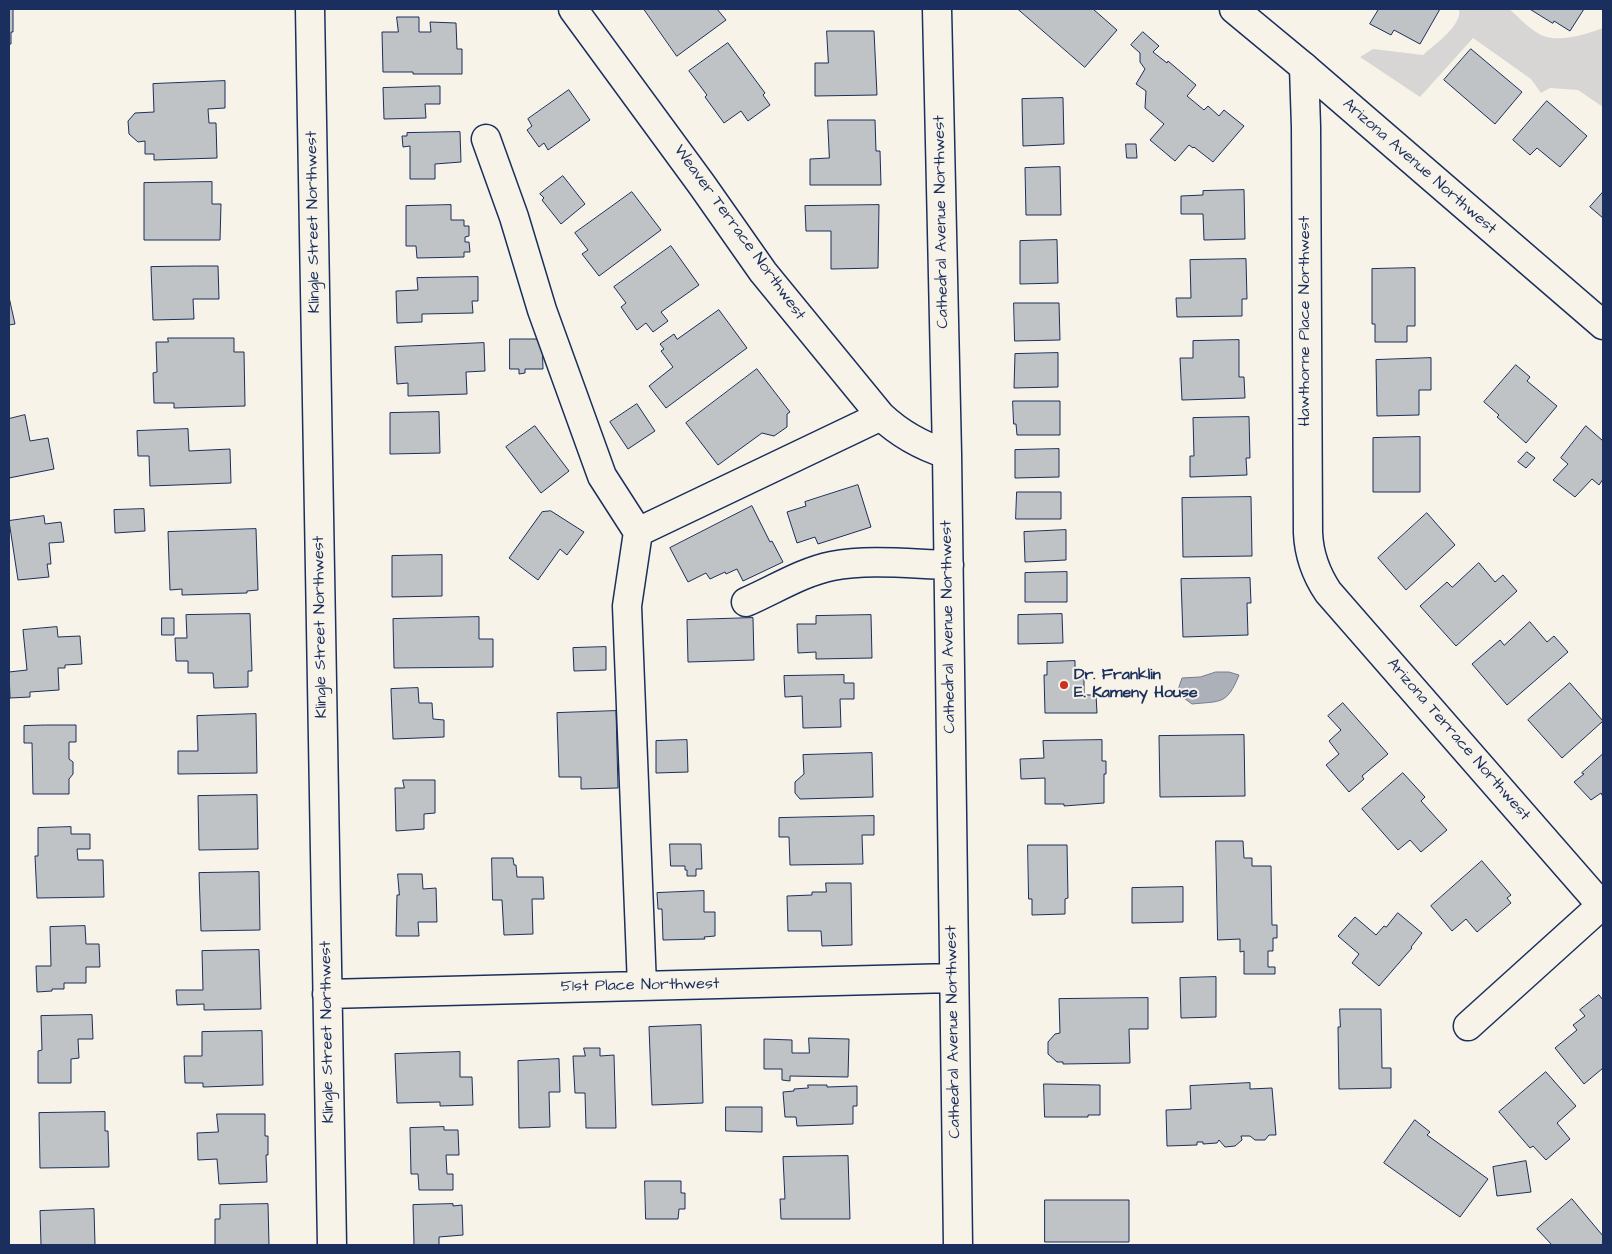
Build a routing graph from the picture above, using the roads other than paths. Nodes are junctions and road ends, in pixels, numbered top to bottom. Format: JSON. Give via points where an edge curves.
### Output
{"nodes":[{"id":1,"x":310,"y":9,"type":"edge"},
{"id":2,"x":573,"y":9,"type":"edge"},
{"id":3,"x":937,"y":9,"type":"edge"},
{"id":4,"x":1234,"y":9,"type":"edge"},
{"id":5,"x":1304,"y":67,"type":"junction"},
{"id":6,"x":486,"y":139,"type":"dead end"},
{"id":7,"x":1603,"y":325,"type":"edge"},
{"id":8,"x":881,"y":416,"type":"junction"},
{"id":9,"x":947,"y":454,"type":"junction"},
{"id":10,"x":638,"y":532,"type":"junction"},
{"id":11,"x":948,"y":565,"type":"junction"},
{"id":12,"x":1317,"y":573,"type":"joint"},
{"id":13,"x":746,"y":602,"type":"dead end"},
{"id":14,"x":1603,"y":906,"type":"edge"},
{"id":15,"x":953,"y":978,"type":"junction"},
{"id":16,"x":642,"y":986,"type":"junction"},
{"id":17,"x":328,"y":994,"type":"junction"},
{"id":18,"x":1468,"y":1026,"type":"dead end"},
{"id":19,"x":332,"y":1245,"type":"edge"},
{"id":20,"x":958,"y":1245,"type":"edge"}],
"edges":[{"from":1,"to":17,"type":"street","name":"Klingle Street Northwest"},
{"from":2,"to":8,"type":"street","name":"Weaver Terrace Northwest","via":[[763,272]]},
{"from":3,"to":9,"type":"street","name":"Cathedral Avenue Northwest"},
{"from":4,"to":5,"type":"street","name":"Arizona Avenue Northwest"},
{"from":5,"to":7,"type":"street","name":"Arizona Avenue Northwest"},
{"from":5,"to":12,"type":"street","name":"Hawthorne Place Northwest","via":[[1308,533]]},
{"from":6,"to":10,"type":"street","via":[[542,310],[602,476]]},
{"from":8,"to":9,"type":"street","name":"Weaver Terrace Northwest","via":[[909,438]]},
{"from":8,"to":10,"type":"street"},
{"from":9,"to":11,"type":"street","name":"Cathedral Avenue Northwest"},
{"from":10,"to":16,"type":"street","via":[[627,606]]},
{"from":11,"to":13,"type":"street","via":[[860,563],[832,566]]},
{"from":11,"to":15,"type":"street","name":"Cathedral Avenue Northwest"},
{"from":12,"to":14,"type":"street","name":"Arizona Terrace Northwest","via":[[1328,592]]},
{"from":14,"to":18,"type":"street","name":"Arizona Terrace Northwest"},
{"from":15,"to":16,"type":"street","name":"51st Place Northwest"},
{"from":15,"to":20,"type":"street","name":"Cathedral Avenue Northwest"},
{"from":16,"to":17,"type":"street","name":"51st Place Northwest"},
{"from":17,"to":19,"type":"street","name":"Klingle Street Northwest"}]}
